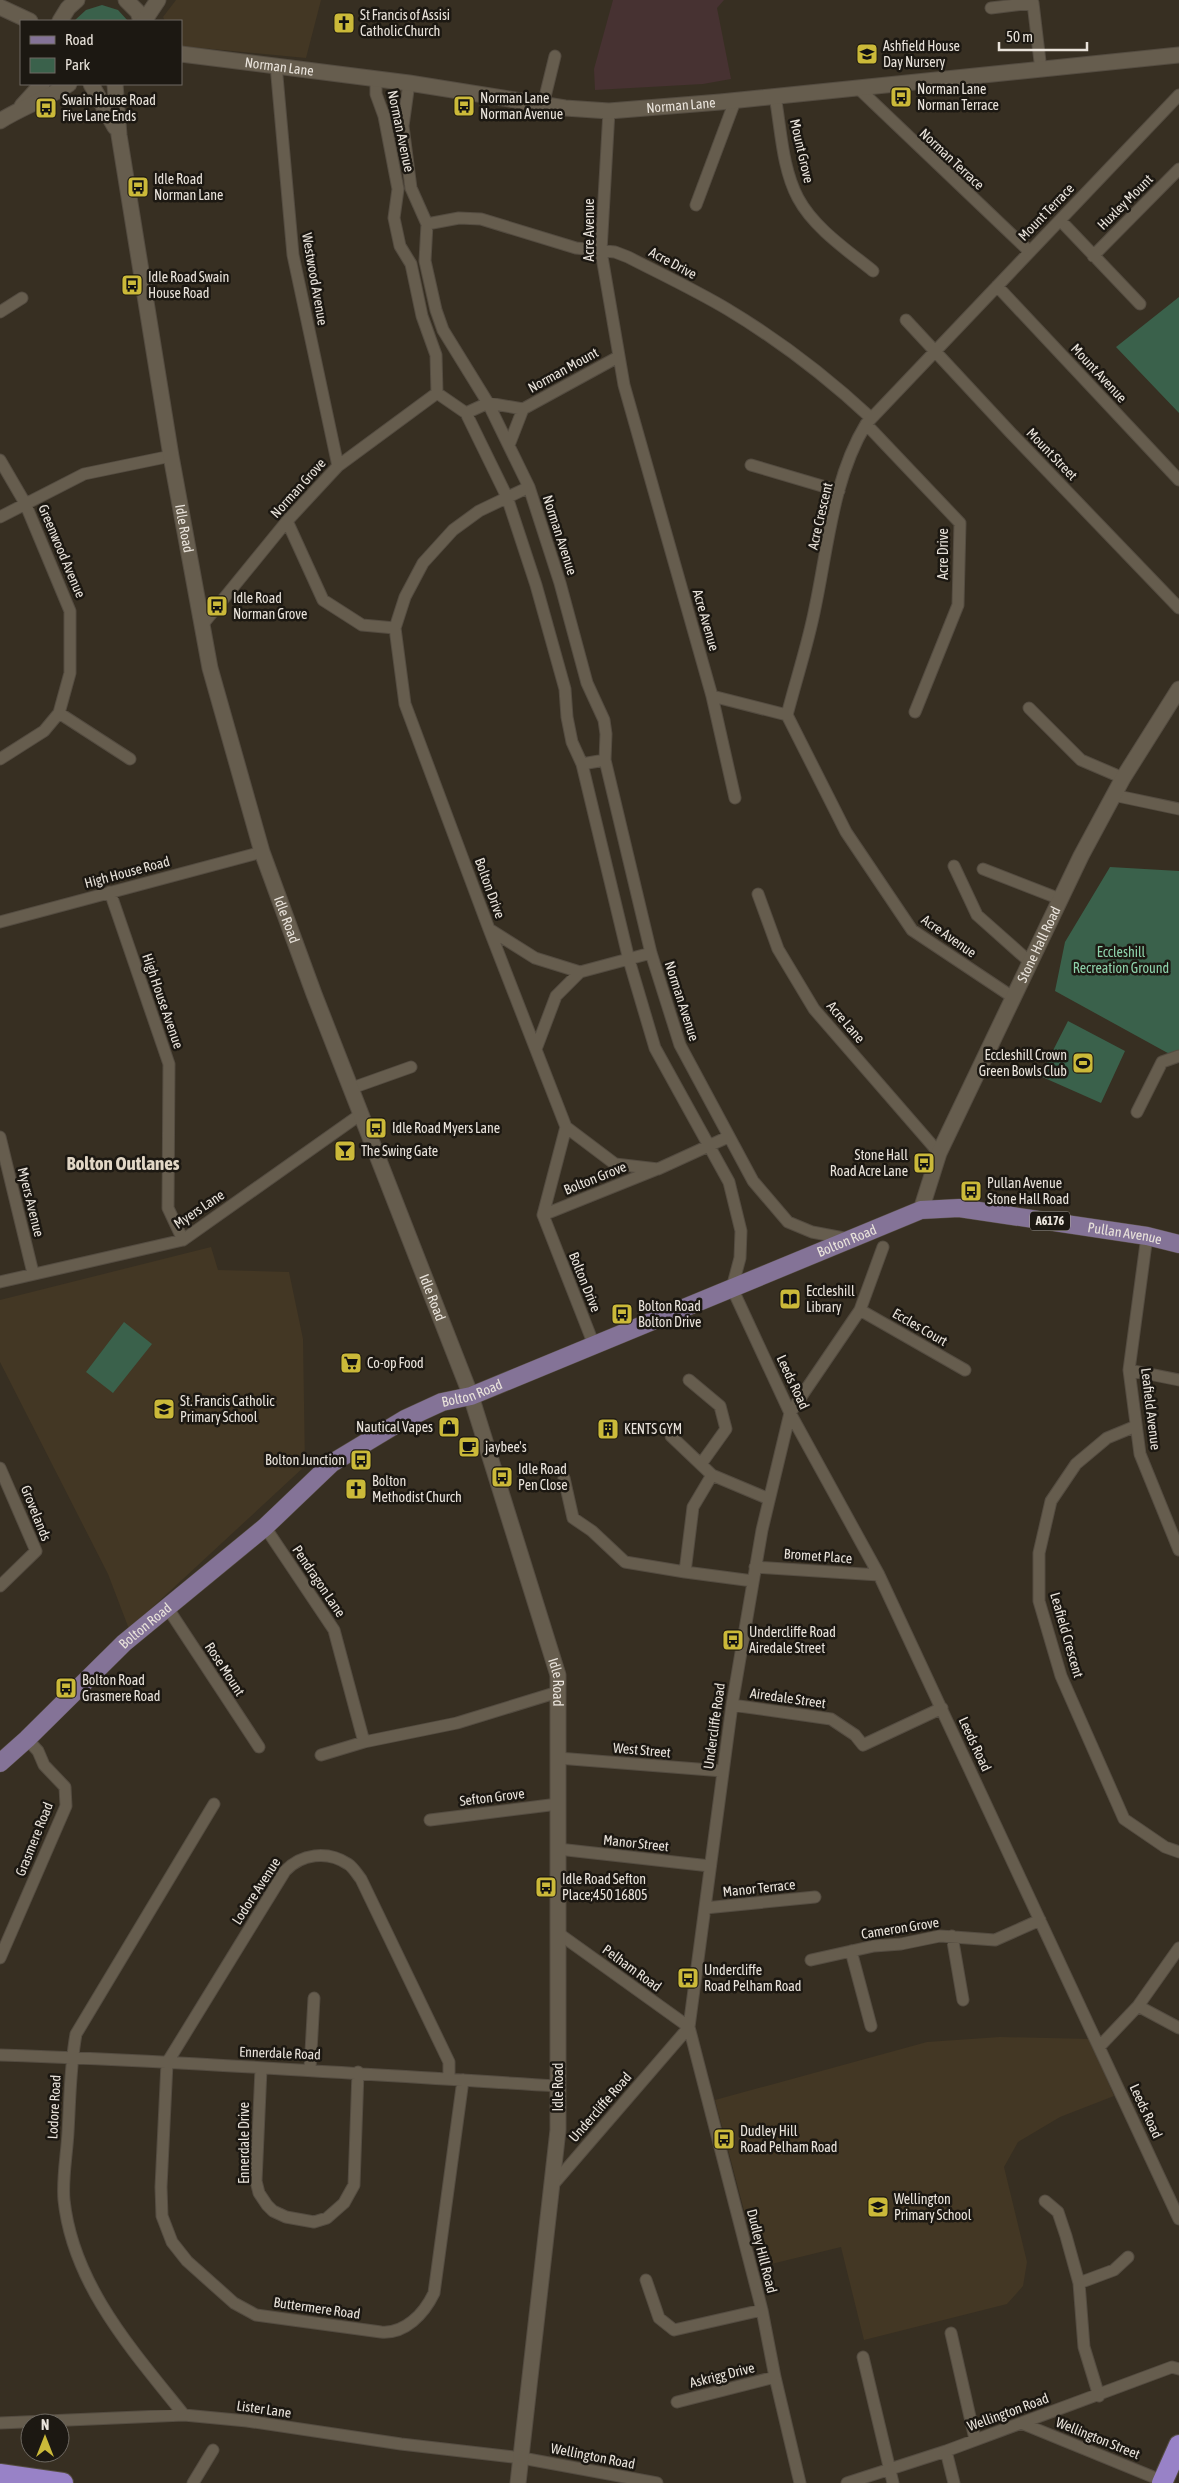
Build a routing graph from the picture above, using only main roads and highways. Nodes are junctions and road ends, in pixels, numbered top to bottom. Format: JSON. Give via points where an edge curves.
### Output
{"nodes":[{"id":1,"x":921,"y":1210,"type":"joint"},
{"id":2,"x":1179,"y":1244,"type":"edge"},
{"id":3,"x":0,"y":1763,"type":"edge"},
{"id":4,"x":1179,"y":2445,"type":"edge"},
{"id":5,"x":0,"y":2474,"type":"edge"},
{"id":6,"x":1162,"y":2482,"type":"edge"},
{"id":7,"x":63,"y":2483,"type":"edge"}],
"edges":[{"from":1,"to":2,"type":"main road","name":"Pullan Avenue","number":"A6176","via":[[959,1208],[1147,1236]]},
{"from":1,"to":3,"type":"main road","name":"Bolton Road","number":"A6176","via":[[471,1396],[442,1402],[405,1419],[332,1463],[264,1527],[124,1643]]},
{"from":4,"to":6,"type":"highway"},
{"from":5,"to":7,"type":"highway"}]}
